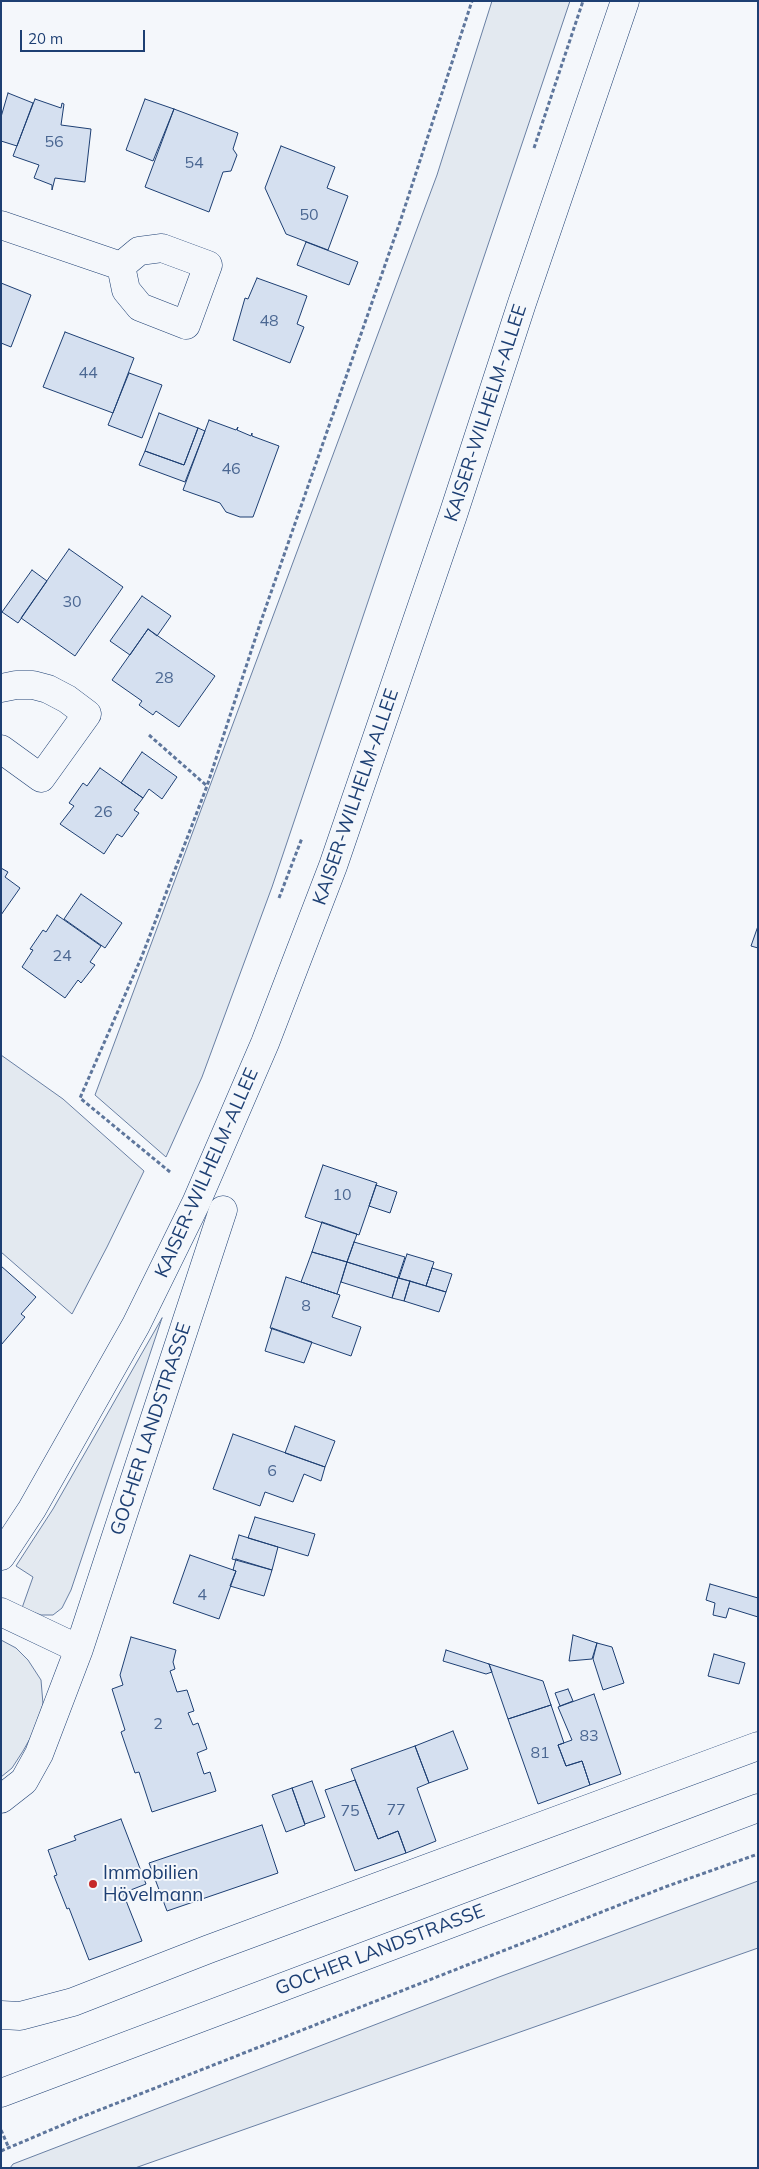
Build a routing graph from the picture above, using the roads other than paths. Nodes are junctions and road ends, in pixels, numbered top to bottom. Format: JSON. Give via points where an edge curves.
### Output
{"nodes":[{"id":1,"x":625,"y":1,"type":"edge"},
{"id":2,"x":1,"y":224,"type":"edge"},
{"id":3,"x":121,"y":266,"type":"dead end"},
{"id":4,"x":1,"y":688,"type":"edge"},
{"id":5,"x":1,"y":749,"type":"edge"},
{"id":6,"x":223,"y":1210,"type":"dead end"},
{"id":7,"x":1,"y":1556,"type":"edge"},
{"id":8,"x":1,"y":1612,"type":"edge"},
{"id":9,"x":78,"y":1649,"type":"junction"},
{"id":10,"x":758,"y":1746,"type":"edge"},
{"id":11,"x":1,"y":1800,"type":"edge"},
{"id":12,"x":758,"y":1808,"type":"edge"},
{"id":13,"x":1,"y":2015,"type":"edge"},
{"id":14,"x":1,"y":2093,"type":"edge"}],
"edges":[{"from":1,"to":7,"type":"street","name":"KAISER-WILHELM-ALLEE","via":[[333,866],[265,1043],[196,1203],[136,1325],[32,1509]]},
{"from":2,"to":3,"type":"street"},
{"from":4,"to":5,"type":"street","via":[[33,685],[48,689],[87,714],[41,778]]},
{"from":6,"to":9,"type":"street","name":"GOCHER LANDSTRASSE"},
{"from":8,"to":9,"type":"street"},
{"from":9,"to":11,"type":"street","name":"GOCHER LANDSTRASSE","via":[[39,1754],[24,1781]]},
{"from":10,"to":13,"type":"street","via":[[73,2002],[20,2016]]},
{"from":12,"to":14,"type":"street","name":"GOCHER LANDSTRASSE"}]}
